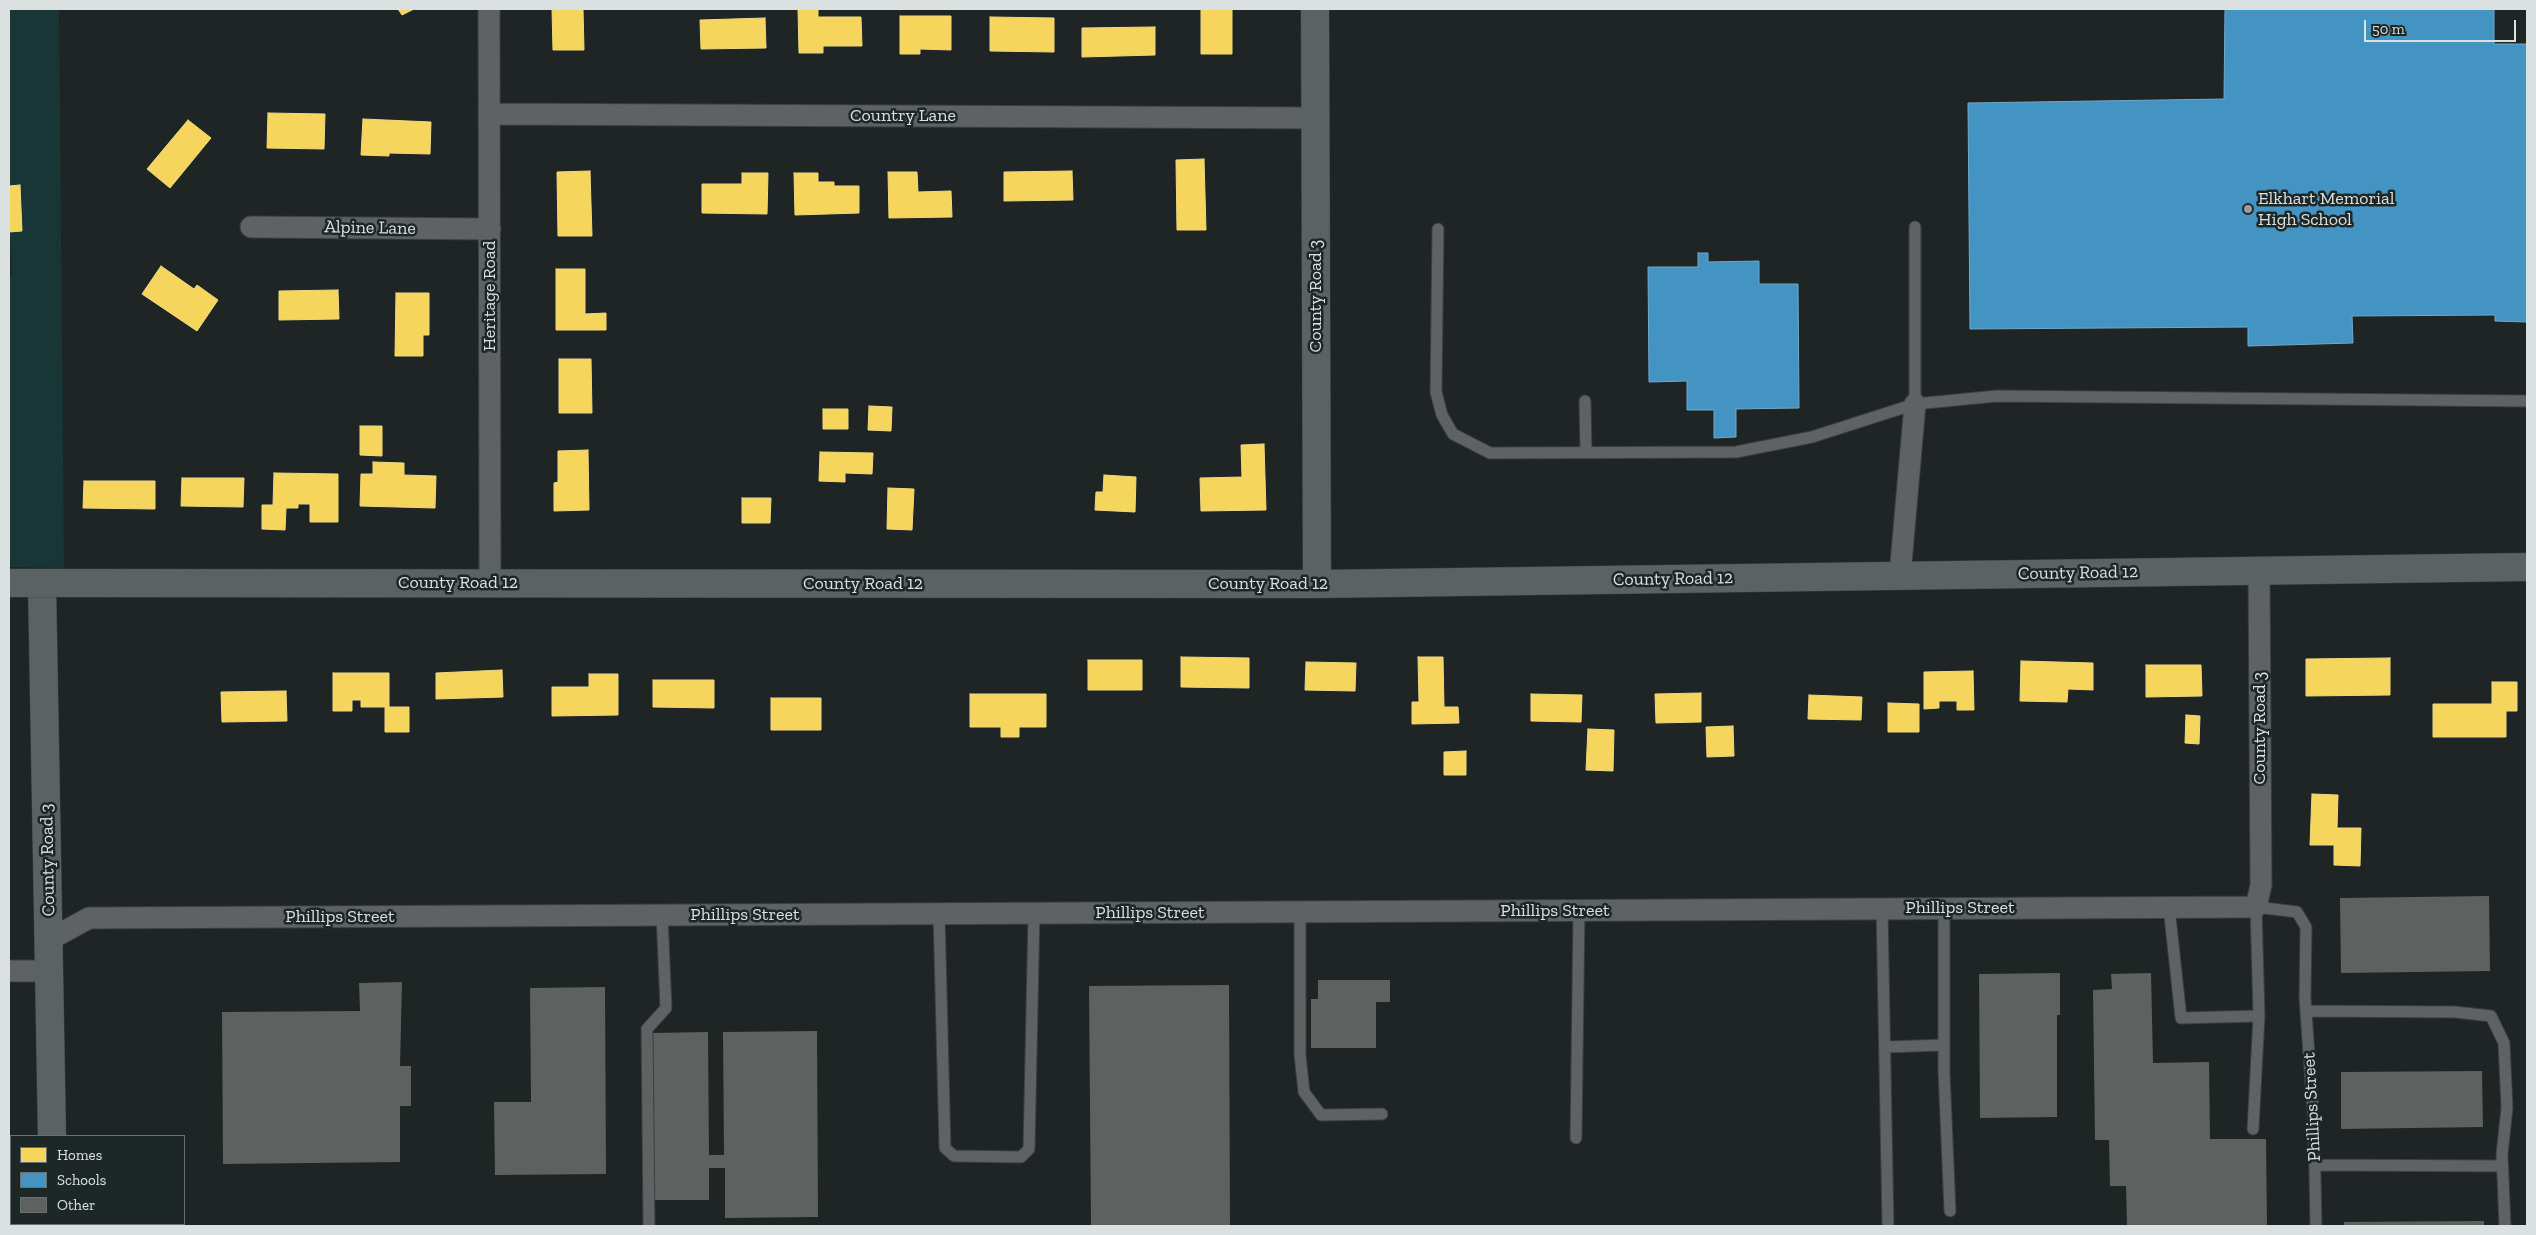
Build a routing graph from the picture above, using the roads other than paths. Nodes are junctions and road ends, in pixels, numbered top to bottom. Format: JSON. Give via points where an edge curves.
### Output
{"nodes":[{"id":1,"x":489,"y":9,"type":"edge"},
{"id":2,"x":1315,"y":9,"type":"edge"},
{"id":3,"x":491,"y":114,"type":"junction"},
{"id":4,"x":1316,"y":118,"type":"junction"},
{"id":5,"x":251,"y":227,"type":"dead end"},
{"id":6,"x":1915,"y":227,"type":"dead end"},
{"id":7,"x":490,"y":229,"type":"junction"},
{"id":8,"x":1438,"y":229,"type":"dead end"},
{"id":9,"x":2527,"y":400,"type":"edge"},
{"id":10,"x":1585,"y":401,"type":"dead end"},
{"id":11,"x":1915,"y":404,"type":"junction"},
{"id":12,"x":1586,"y":452,"type":"junction"},
{"id":13,"x":2527,"y":567,"type":"edge"},
{"id":14,"x":2259,"y":570,"type":"junction"},
{"id":15,"x":1900,"y":575,"type":"junction"},
{"id":16,"x":9,"y":583,"type":"edge"},
{"id":17,"x":42,"y":583,"type":"junction"},
{"id":18,"x":490,"y":583,"type":"junction"},
{"id":19,"x":1317,"y":584,"type":"junction"},
{"id":20,"x":2256,"y":907,"type":"junction"},
{"id":21,"x":1944,"y":908,"type":"junction"},
{"id":22,"x":2169,"y":908,"type":"junction"},
{"id":23,"x":1882,"y":909,"type":"junction"},
{"id":24,"x":1578,"y":910,"type":"junction"},
{"id":25,"x":1300,"y":912,"type":"junction"},
{"id":26,"x":1034,"y":913,"type":"junction"},
{"id":27,"x":939,"y":914,"type":"junction"},
{"id":28,"x":662,"y":915,"type":"junction"},
{"id":29,"x":49,"y":940,"type":"junction"},
{"id":30,"x":9,"y":971,"type":"edge"},
{"id":31,"x":50,"y":971,"type":"junction"},
{"id":32,"x":2306,"y":1011,"type":"junction"},
{"id":33,"x":2259,"y":1016,"type":"junction"},
{"id":34,"x":1944,"y":1045,"type":"junction"},
{"id":35,"x":1886,"y":1047,"type":"junction"},
{"id":36,"x":1382,"y":1114,"type":"dead end"},
{"id":37,"x":2253,"y":1129,"type":"dead end"},
{"id":38,"x":52,"y":1135,"type":"edge"},
{"id":39,"x":1576,"y":1138,"type":"dead end"},
{"id":40,"x":2315,"y":1165,"type":"junction"},
{"id":41,"x":2502,"y":1166,"type":"junction"},
{"id":42,"x":1950,"y":1211,"type":"dead end"},
{"id":43,"x":649,"y":1226,"type":"edge"},
{"id":44,"x":1888,"y":1226,"type":"edge"},
{"id":45,"x":2316,"y":1226,"type":"edge"},
{"id":46,"x":2505,"y":1226,"type":"edge"}],
"edges":[{"from":1,"to":3,"type":"street","name":"Heritage Road"},
{"from":2,"to":4,"type":"main road","name":"County Road 3"},
{"from":3,"to":4,"type":"street","name":"Country Lane"},
{"from":3,"to":7,"type":"street","name":"Heritage Road"},
{"from":4,"to":19,"type":"main road","name":"County Road 3"},
{"from":5,"to":7,"type":"street","name":"Alpine Lane"},
{"from":6,"to":11,"type":"lane"},
{"from":7,"to":18,"type":"street","name":"Heritage Road"},
{"from":8,"to":12,"type":"lane","via":[[1436,392],[1442,415],[1454,434],[1490,453]]},
{"from":9,"to":11,"type":"lane","via":[[1997,396]]},
{"from":10,"to":12,"type":"lane"},
{"from":11,"to":12,"type":"lane","via":[[1812,437],[1736,452]]},
{"from":11,"to":15,"type":"street"},
{"from":13,"to":14,"type":"main road","name":"County Road 12"},
{"from":14,"to":15,"type":"main road","name":"County Road 12"},
{"from":14,"to":20,"type":"street","name":"County Road 3","via":[[2261,885]]},
{"from":15,"to":19,"type":"main road","name":"County Road 12"},
{"from":16,"to":17,"type":"main road","name":"County Road 12"},
{"from":17,"to":18,"type":"main road","name":"County Road 12"},
{"from":17,"to":29,"type":"main road","name":"County Road 3"},
{"from":18,"to":19,"type":"main road","name":"County Road 12"},
{"from":20,"to":22,"type":"street","name":"Phillips Street"},
{"from":20,"to":32,"type":"lane","name":"Phillips Street","via":[[2297,912],[2306,927]]},
{"from":20,"to":33,"type":"lane"},
{"from":21,"to":22,"type":"street","name":"Phillips Street"},
{"from":21,"to":23,"type":"street","name":"Phillips Street"},
{"from":21,"to":34,"type":"lane"},
{"from":22,"to":33,"type":"lane","via":[[2181,1018]]},
{"from":23,"to":24,"type":"street","name":"Phillips Street"},
{"from":23,"to":35,"type":"lane"},
{"from":24,"to":25,"type":"street","name":"Phillips Street"},
{"from":24,"to":39,"type":"lane"},
{"from":25,"to":26,"type":"street","name":"Phillips Street"},
{"from":25,"to":36,"type":"lane","via":[[1300,1055],[1304,1092],[1321,1115]]},
{"from":26,"to":27,"type":"street","name":"Phillips Street"},
{"from":26,"to":27,"type":"lane","via":[[1029,1149],[1021,1157],[954,1156],[945,1148]]},
{"from":27,"to":28,"type":"street","name":"Phillips Street"},
{"from":28,"to":29,"type":"street","name":"Phillips Street","via":[[88,918]]},
{"from":28,"to":43,"type":"lane","via":[[666,1008],[647,1029]]},
{"from":29,"to":31,"type":"main road","name":"County Road 3"},
{"from":30,"to":31,"type":"street"},
{"from":31,"to":38,"type":"main road","name":"County Road 3"},
{"from":32,"to":40,"type":"lane","name":"Phillips Street"},
{"from":32,"to":41,"type":"lane","via":[[2455,1012],[2491,1016],[2504,1043],[2507,1108]]},
{"from":33,"to":37,"type":"lane"},
{"from":34,"to":35,"type":"lane"},
{"from":34,"to":42,"type":"lane"},
{"from":35,"to":44,"type":"lane"},
{"from":40,"to":41,"type":"lane"},
{"from":40,"to":45,"type":"lane","name":"Phillips Street"},
{"from":41,"to":46,"type":"lane"}]}
